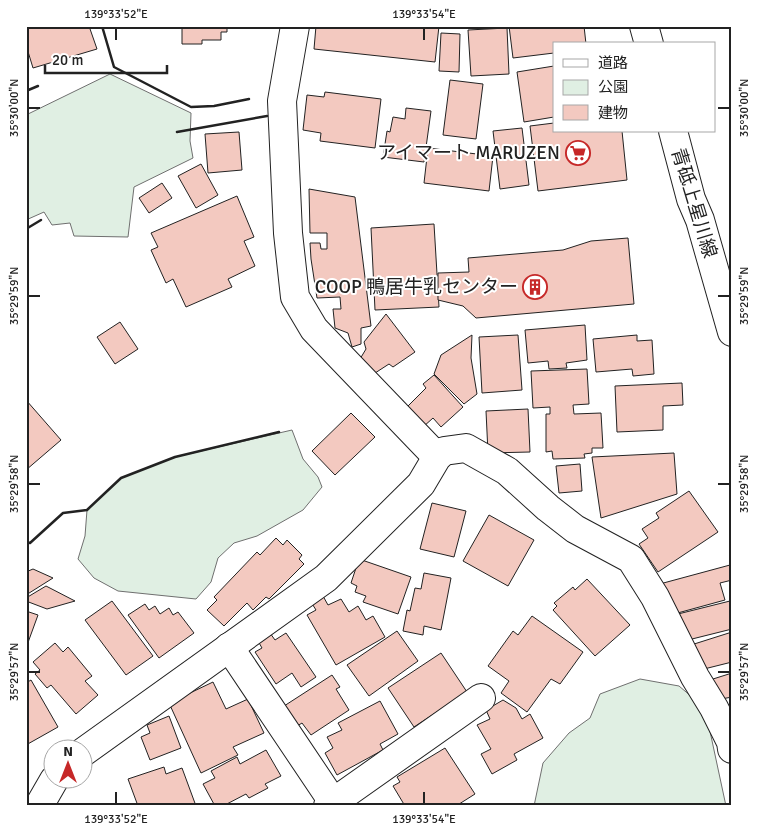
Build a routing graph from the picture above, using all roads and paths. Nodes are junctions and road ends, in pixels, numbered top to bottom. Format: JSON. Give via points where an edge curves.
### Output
{"nodes":[{"id":1,"x":295,"y":26,"type":"edge"},
{"id":2,"x":644,"y":26,"type":"edge"},
{"id":3,"x":648,"y":42,"type":"edge"},
{"id":4,"x":673,"y":132,"type":"edge"},
{"id":5,"x":732,"y":332,"type":"edge"},
{"id":6,"x":437,"y":457,"type":"junction"},
{"id":7,"x":229,"y":648,"type":"junction"},
{"id":8,"x":481,"y":698,"type":"dead end"},
{"id":9,"x":92,"y":746,"type":"edge"},
{"id":10,"x":732,"y":749,"type":"edge"},
{"id":11,"x":48,"y":790,"type":"edge"},
{"id":12,"x":331,"y":804,"type":"edge"},
{"id":13,"x":38,"y":806,"type":"edge"}],
"edges":[{"from":1,"to":6,"type":"street","via":[[282,101],[288,233],[295,297],[314,329]]},
{"from":2,"to":3,"type":"street"},
{"from":4,"to":5,"type":"street","name":"青砥上星川線"},
{"from":6,"to":7,"type":"street","via":[[421,484],[326,578]]},
{"from":6,"to":10,"type":"street","via":[[444,450],[466,448],[507,472],[575,529],[631,559],[655,597]]},
{"from":7,"to":9,"type":"street"},
{"from":7,"to":12,"type":"street"},
{"from":8,"to":12,"type":"street"},
{"from":11,"to":13,"type":"street"}]}
